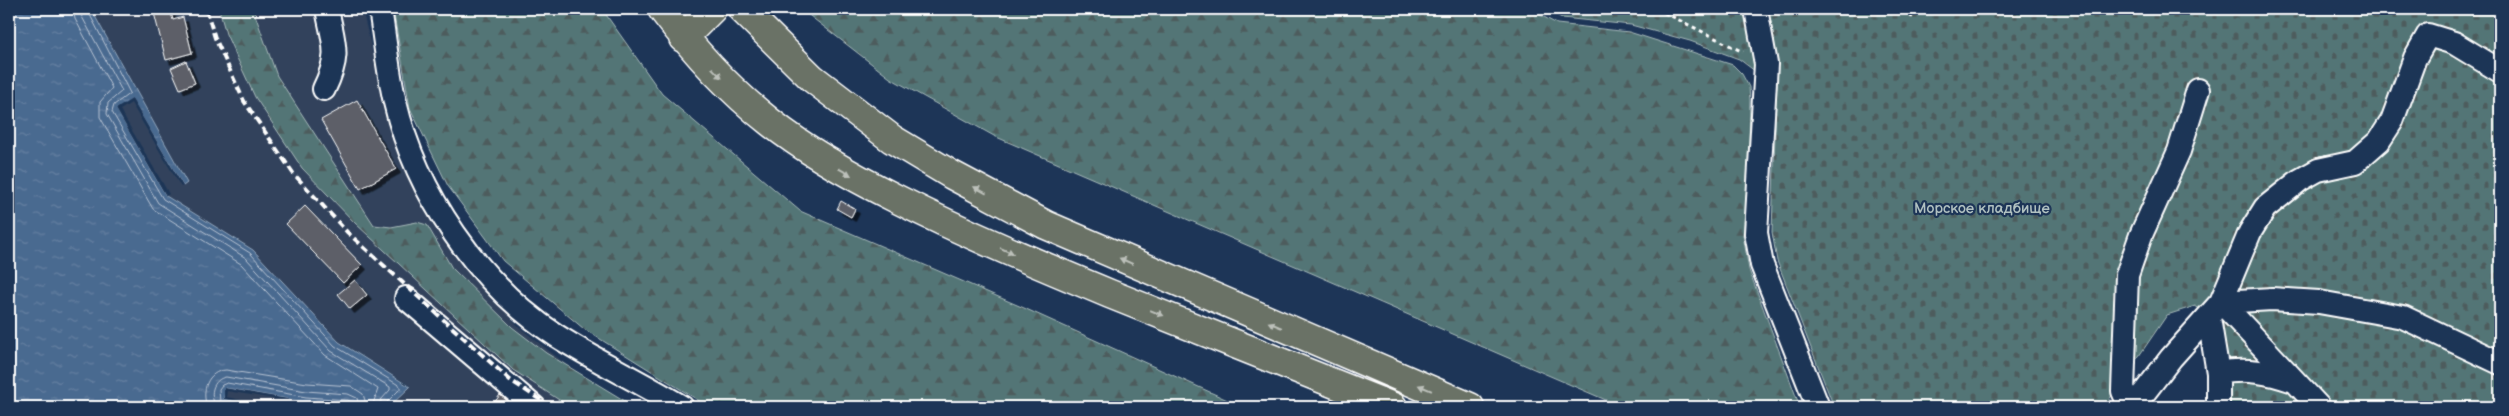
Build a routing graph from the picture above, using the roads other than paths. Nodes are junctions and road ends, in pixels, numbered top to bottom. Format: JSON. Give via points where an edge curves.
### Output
{"nodes":[{"id":1,"x":327,"y":9,"type":"edge"},
{"id":2,"x":380,"y":9,"type":"edge"},
{"id":3,"x":662,"y":9,"type":"edge"},
{"id":4,"x":712,"y":9,"type":"edge"},
{"id":5,"x":742,"y":9,"type":"edge"},
{"id":6,"x":1756,"y":9,"type":"edge"},
{"id":7,"x":683,"y":38,"type":"junction"},
{"id":8,"x":2500,"y":71,"type":"edge"},
{"id":9,"x":324,"y":89,"type":"dead end"},
{"id":10,"x":2198,"y":90,"type":"dead end"},
{"id":11,"x":406,"y":298,"type":"dead end"},
{"id":12,"x":2215,"y":310,"type":"junction"},
{"id":13,"x":2500,"y":363,"type":"edge"},
{"id":14,"x":2218,"y":373,"type":"junction"},
{"id":15,"x":2295,"y":381,"type":"junction"},
{"id":16,"x":534,"y":407,"type":"edge"},
{"id":17,"x":682,"y":407,"type":"edge"},
{"id":18,"x":1394,"y":407,"type":"edge"},
{"id":19,"x":1470,"y":407,"type":"edge"},
{"id":20,"x":1818,"y":407,"type":"edge"},
{"id":21,"x":2132,"y":407,"type":"edge"},
{"id":22,"x":2218,"y":407,"type":"edge"},
{"id":23,"x":2319,"y":407,"type":"edge"}],
"edges":[{"from":1,"to":9,"type":"street","via":[[336,58]]},
{"from":2,"to":17,"type":"street","via":[[395,102],[416,164],[446,224],[473,258],[524,311],[556,335]]},
{"from":3,"to":7,"type":"highway"},
{"from":4,"to":7,"type":"highway"},
{"from":19,"to":5,"type":"highway","one_way":true,"via":[[1046,226],[952,175],[892,139],[812,78]]},
{"from":6,"to":20,"type":"street","via":[[1766,64],[1756,233],[1762,265]]},
{"from":7,"to":18,"type":"highway","one_way":true,"via":[[769,122],[813,154],[868,184],[1030,261]]},
{"from":8,"to":12,"type":"street","via":[[2454,44],[2428,35],[2415,58],[2392,121],[2379,141],[2355,162],[2318,170],[2300,180],[2265,208],[2250,232]]},
{"from":10,"to":21,"type":"street","via":[[2179,151],[2145,226],[2127,276],[2122,391]]},
{"from":11,"to":16,"type":"street"},
{"from":12,"to":13,"type":"street","via":[[2272,299],[2319,302],[2403,318]]},
{"from":12,"to":14,"type":"street"},
{"from":12,"to":15,"type":"street"},
{"from":12,"to":21,"type":"street"},
{"from":14,"to":15,"type":"street","via":[[2252,370]]},
{"from":14,"to":22,"type":"street"},
{"from":15,"to":23,"type":"street"}]}
